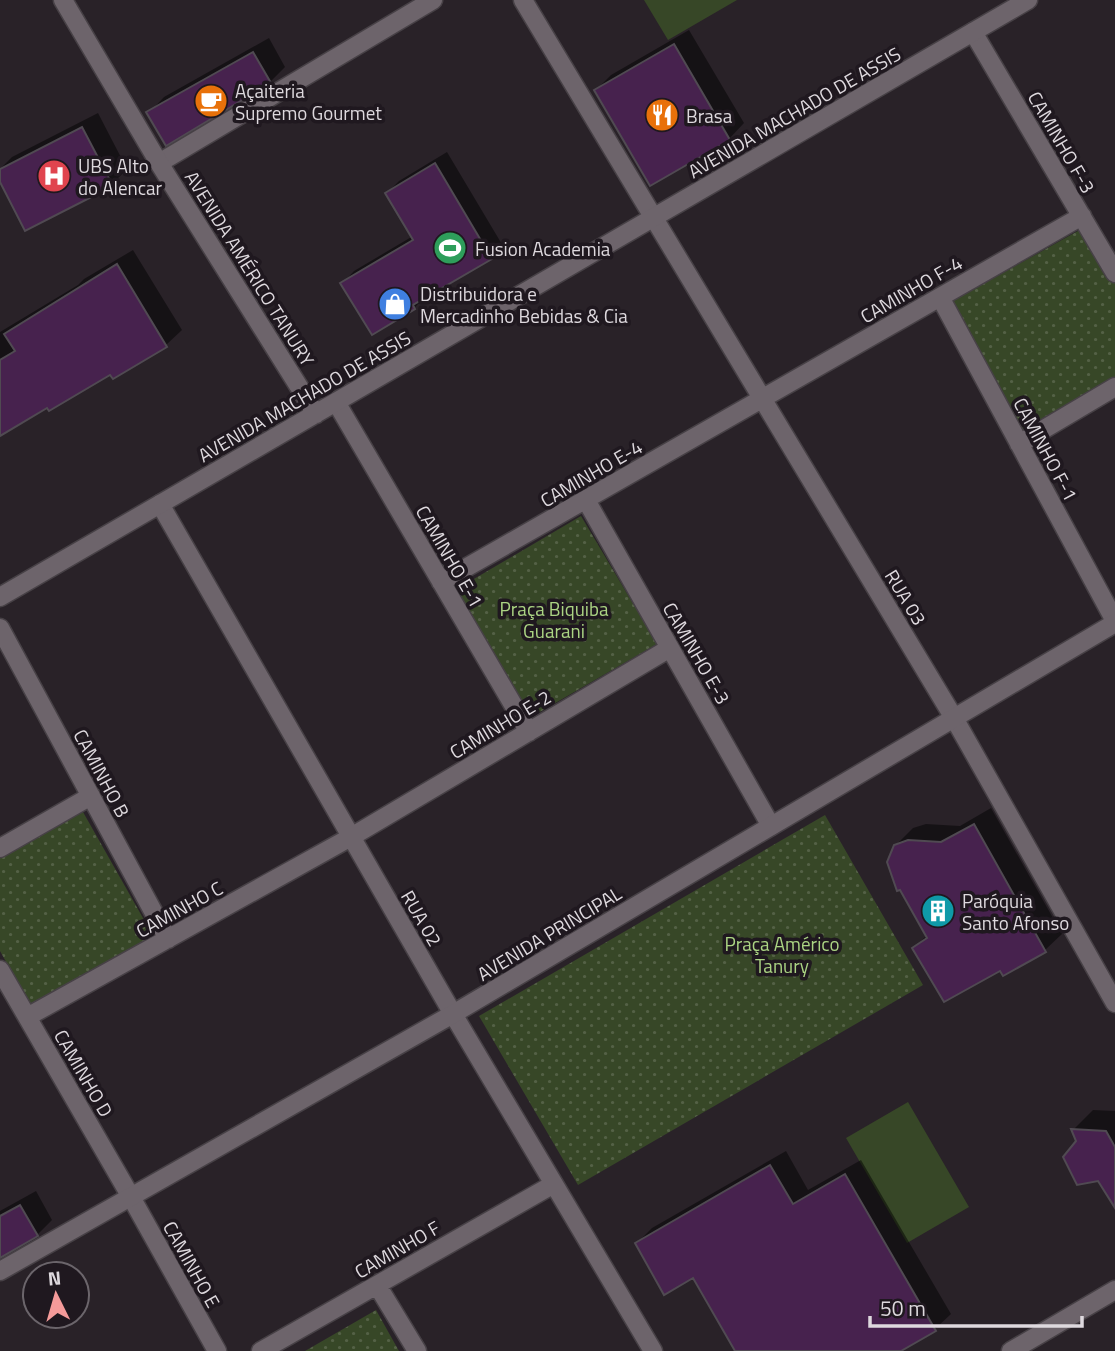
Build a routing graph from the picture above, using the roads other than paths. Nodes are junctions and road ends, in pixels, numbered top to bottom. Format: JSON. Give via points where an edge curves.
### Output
{"nodes":[{"id":1,"x":63,"y":0,"type":"edge"},
{"id":2,"x":433,"y":0,"type":"edge"},
{"id":3,"x":523,"y":0,"type":"edge"},
{"id":4,"x":1028,"y":0,"type":"edge"},
{"id":5,"x":973,"y":32,"type":"junction"},
{"id":6,"x":159,"y":163,"type":"junction"},
{"id":7,"x":1082,"y":216,"type":"junction"},
{"id":8,"x":653,"y":218,"type":"junction"},
{"id":9,"x":1115,"y":273,"type":"edge"},
{"id":10,"x":940,"y":297,"type":"junction"},
{"id":11,"x":1115,"y":387,"type":"edge"},
{"id":12,"x":762,"y":400,"type":"junction"},
{"id":13,"x":335,"y":402,"type":"junction"},
{"id":14,"x":316,"y":414,"type":"junction"},
{"id":15,"x":1019,"y":443,"type":"junction"},
{"id":16,"x":586,"y":500,"type":"junction"},
{"id":17,"x":160,"y":504,"type":"junction"},
{"id":18,"x":441,"y":582,"type":"junction"},
{"id":19,"x":0,"y":597,"type":"edge"},
{"id":20,"x":1115,"y":622,"type":"edge"},
{"id":21,"x":0,"y":628,"type":"edge"},
{"id":22,"x":670,"y":648,"type":"junction"},
{"id":23,"x":954,"y":718,"type":"junction"},
{"id":24,"x":528,"y":732,"type":"junction"},
{"id":25,"x":91,"y":796,"type":"junction"},
{"id":26,"x":771,"y":826,"type":"junction"},
{"id":27,"x":351,"y":837,"type":"junction"},
{"id":28,"x":0,"y":848,"type":"edge"},
{"id":29,"x":168,"y":939,"type":"junction"},
{"id":30,"x":0,"y":970,"type":"edge"},
{"id":31,"x":1115,"y":1003,"type":"edge"},
{"id":32,"x":453,"y":1014,"type":"junction"},
{"id":33,"x":27,"y":1017,"type":"junction"},
{"id":34,"x":554,"y":1184,"type":"junction"},
{"id":35,"x":131,"y":1197,"type":"junction"},
{"id":36,"x":0,"y":1271,"type":"edge"},
{"id":37,"x":377,"y":1285,"type":"junction"},
{"id":38,"x":1115,"y":1290,"type":"edge"},
{"id":39,"x":217,"y":1351,"type":"edge"},
{"id":40,"x":261,"y":1351,"type":"edge"},
{"id":41,"x":417,"y":1351,"type":"edge"},
{"id":42,"x":653,"y":1351,"type":"edge"},
{"id":43,"x":1011,"y":1351,"type":"edge"}],
"edges":[{"from":1,"to":6,"type":"street","name":"AVENIDA AMÉRICO TANURY"},
{"from":2,"to":6,"type":"street"},
{"from":3,"to":8,"type":"street","name":"RUA 03"},
{"from":4,"to":5,"type":"street","name":"AVENIDA MACHADO DE ASSIS"},
{"from":5,"to":7,"type":"street","name":"CAMINHO F-3"},
{"from":5,"to":8,"type":"street","name":"AVENIDA MACHADO DE ASSIS"},
{"from":6,"to":14,"type":"street","name":"AVENIDA AMÉRICO TANURY"},
{"from":7,"to":9,"type":"street","name":"CAMINHO F-3"},
{"from":7,"to":10,"type":"street","name":"CAMINHO F-4"},
{"from":8,"to":12,"type":"street","name":"RUA 03"},
{"from":8,"to":13,"type":"street","name":"AVENIDA MACHADO DE ASSIS"},
{"from":10,"to":12,"type":"street","name":"CAMINHO F-4"},
{"from":10,"to":15,"type":"street","name":"CAMINHO F-1"},
{"from":11,"to":15,"type":"street"},
{"from":12,"to":16,"type":"street","name":"CAMINHO E-4"},
{"from":12,"to":23,"type":"street","name":"RUA 03"},
{"from":13,"to":14,"type":"street","name":"AVENIDA MACHADO DE ASSIS"},
{"from":13,"to":18,"type":"street","name":"CAMINHO E-1"},
{"from":14,"to":17,"type":"street","name":"AVENIDA MACHADO DE ASSIS"},
{"from":15,"to":20,"type":"street","name":"CAMINHO F-1"},
{"from":16,"to":18,"type":"street","name":"CAMINHO E-4"},
{"from":16,"to":22,"type":"street","name":"CAMINHO E-3"},
{"from":17,"to":19,"type":"street","name":"AVENIDA MACHADO DE ASSIS"},
{"from":17,"to":27,"type":"street","name":"RUA 02"},
{"from":18,"to":24,"type":"street","name":"CAMINHO E-1"},
{"from":20,"to":23,"type":"street","name":"AVENIDA PRINCIPAL"},
{"from":21,"to":25,"type":"street","name":"CAMINHO B"},
{"from":22,"to":24,"type":"street","name":"CAMINHO E-2"},
{"from":22,"to":26,"type":"street","name":"CAMINHO E-3"},
{"from":23,"to":26,"type":"street","name":"AVENIDA PRINCIPAL"},
{"from":23,"to":31,"type":"street","name":"RUA 03"},
{"from":24,"to":27,"type":"street","name":"CAMINHO E-2"},
{"from":25,"to":28,"type":"street"},
{"from":25,"to":29,"type":"street","name":"CAMINHO B"},
{"from":26,"to":32,"type":"street","name":"AVENIDA PRINCIPAL"},
{"from":27,"to":29,"type":"street","name":"CAMINHO C"},
{"from":27,"to":32,"type":"street","name":"RUA 02"},
{"from":29,"to":33,"type":"street","name":"CAMINHO C"},
{"from":30,"to":33,"type":"street","name":"CAMINHO D"},
{"from":32,"to":34,"type":"street","name":"RUA 02"},
{"from":32,"to":35,"type":"street","name":"AVENIDA PRINCIPAL"},
{"from":33,"to":35,"type":"street","name":"CAMINHO D"},
{"from":34,"to":37,"type":"street","name":"CAMINHO F"},
{"from":34,"to":42,"type":"street","name":"RUA 02"},
{"from":35,"to":36,"type":"street","name":"AVENIDA PRINCIPAL"},
{"from":35,"to":39,"type":"street","name":"CAMINHO E"},
{"from":37,"to":40,"type":"street","name":"CAMINHO F"},
{"from":37,"to":41,"type":"street"},
{"from":38,"to":43,"type":"street"}]}
